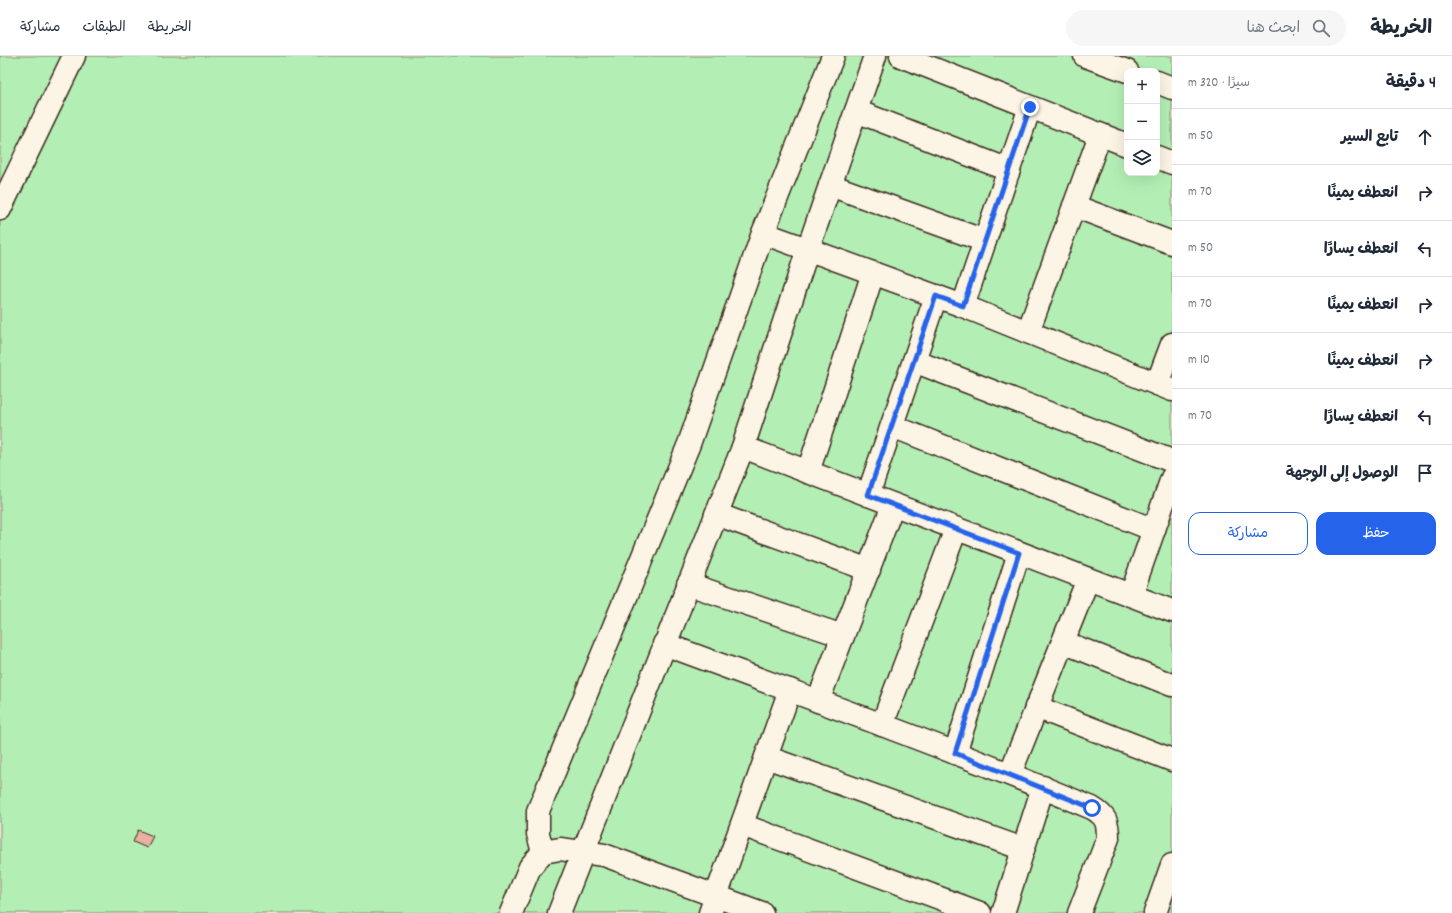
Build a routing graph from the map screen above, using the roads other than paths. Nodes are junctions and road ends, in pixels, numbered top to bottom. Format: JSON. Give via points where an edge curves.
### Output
{"nodes":[{"id":1,"x":74,"y":56,"type":"edge"},
{"id":2,"x":833,"y":56,"type":"edge"},
{"id":3,"x":875,"y":56,"type":"edge"},
{"id":4,"x":901,"y":56,"type":"edge"},
{"id":5,"x":1085,"y":56,"type":"edge"},
{"id":6,"x":1124,"y":70,"type":"edge"},
{"id":7,"x":1160,"y":83,"type":"edge"},
{"id":8,"x":1172,"y":88,"type":"edge"},
{"id":9,"x":1030,"y":107,"type":"junction"},
{"id":10,"x":856,"y":111,"type":"junction"},
{"id":11,"x":1100,"y":135,"type":"junction"},
{"id":12,"x":1124,"y":144,"type":"edge"},
{"id":13,"x":1160,"y":158,"type":"edge"},
{"id":14,"x":1172,"y":163,"type":"edge"},
{"id":15,"x":1009,"y":170,"type":"junction"},
{"id":16,"x":830,"y":185,"type":"junction"},
{"id":17,"x":1074,"y":206,"type":"junction"},
{"id":18,"x":0,"y":208,"type":"edge"},
{"id":19,"x":763,"y":233,"type":"junction"},
{"id":20,"x":985,"y":241,"type":"junction"},
{"id":21,"x":1172,"y":243,"type":"edge"},
{"id":22,"x":808,"y":249,"type":"junction"},
{"id":23,"x":873,"y":273,"type":"junction"},
{"id":24,"x":936,"y":296,"type":"junction"},
{"id":25,"x":963,"y":306,"type":"junction"},
{"id":26,"x":1028,"y":332,"type":"junction"},
{"id":27,"x":1172,"y":344,"type":"edge"},
{"id":28,"x":914,"y":361,"type":"junction"},
{"id":29,"x":1165,"y":387,"type":"edge"},
{"id":30,"x":892,"y":426,"type":"junction"},
{"id":31,"x":743,"y":447,"type":"junction"},
{"id":32,"x":1172,"y":461,"type":"edge"},
{"id":33,"x":808,"y":472,"type":"junction"},
{"id":34,"x":1172,"y":478,"type":"edge"},
{"id":35,"x":868,"y":495,"type":"junction"},
{"id":36,"x":893,"y":505,"type":"junction"},
{"id":37,"x":716,"y":514,"type":"junction"},
{"id":38,"x":956,"y":529,"type":"junction"},
{"id":39,"x":1154,"y":530,"type":"junction"},
{"id":40,"x":1019,"y":553,"type":"junction"},
{"id":41,"x":868,"y":570,"type":"junction"},
{"id":42,"x":1088,"y":579,"type":"junction"},
{"id":43,"x":688,"y":584,"type":"junction"},
{"id":44,"x":1131,"y":596,"type":"junction"},
{"id":45,"x":1172,"y":611,"type":"edge"},
{"id":46,"x":843,"y":636,"type":"junction"},
{"id":47,"x":1063,"y":642,"type":"junction"},
{"id":48,"x":664,"y":644,"type":"junction"},
{"id":49,"x":1172,"y":685,"type":"edge"},
{"id":50,"x":790,"y":690,"type":"junction"},
{"id":51,"x":818,"y":701,"type":"junction"},
{"id":52,"x":1036,"y":707,"type":"junction"},
{"id":53,"x":882,"y":725,"type":"junction"},
{"id":54,"x":955,"y":753,"type":"junction"},
{"id":55,"x":766,"y":757,"type":"junction"},
{"id":56,"x":1172,"y":760,"type":"edge"},
{"id":57,"x":1010,"y":774,"type":"junction"},
{"id":58,"x":1043,"y":787,"type":"junction"},
{"id":59,"x":742,"y":824,"type":"junction"},
{"id":60,"x":1024,"y":849,"type":"junction"},
{"id":61,"x":543,"y":852,"type":"junction"},
{"id":62,"x":584,"y":852,"type":"junction"},
{"id":63,"x":1172,"y":865,"type":"edge"},
{"id":64,"x":713,"y":905,"type":"edge"},
{"id":65,"x":511,"y":913,"type":"edge"},
{"id":66,"x":559,"y":913,"type":"edge"},
{"id":67,"x":762,"y":913,"type":"edge"},
{"id":68,"x":980,"y":913,"type":"edge"},
{"id":69,"x":1003,"y":913,"type":"edge"},
{"id":70,"x":1079,"y":913,"type":"edge"},
{"id":71,"x":1155,"y":913,"type":"edge"}],
"edges":[{"from":1,"to":18,"type":"street"},
{"from":2,"to":19,"type":"street"},
{"from":3,"to":10,"type":"street"},
{"from":4,"to":9,"type":"street"},
{"from":5,"to":6,"type":"street"},
{"from":7,"to":8,"type":"street"},
{"from":9,"to":11,"type":"street"},
{"from":9,"to":15,"type":"street"},
{"from":10,"to":15,"type":"street"},
{"from":10,"to":16,"type":"street"},
{"from":11,"to":12,"type":"street"},
{"from":11,"to":17,"type":"street"},
{"from":13,"to":14,"type":"street"},
{"from":15,"to":20,"type":"street"},
{"from":16,"to":20,"type":"street"},
{"from":16,"to":22,"type":"street"},
{"from":17,"to":21,"type":"street"},
{"from":17,"to":26,"type":"street"},
{"from":19,"to":22,"type":"street"},
{"from":19,"to":61,"type":"street","via":[[690,444],[538,811],[538,834]]},
{"from":20,"to":25,"type":"street"},
{"from":22,"to":23,"type":"street"},
{"from":22,"to":31,"type":"street"},
{"from":23,"to":24,"type":"street"},
{"from":23,"to":33,"type":"street"},
{"from":24,"to":25,"type":"street"},
{"from":24,"to":28,"type":"street"},
{"from":25,"to":26,"type":"street"},
{"from":26,"to":29,"type":"street"},
{"from":27,"to":29,"type":"street"},
{"from":28,"to":30,"type":"street"},
{"from":28,"to":32,"type":"street"},
{"from":30,"to":35,"type":"street"},
{"from":30,"to":39,"type":"street"},
{"from":31,"to":33,"type":"street"},
{"from":31,"to":37,"type":"street"},
{"from":33,"to":35,"type":"street"},
{"from":34,"to":39,"type":"street"},
{"from":35,"to":36,"type":"street"},
{"from":36,"to":38,"type":"street"},
{"from":36,"to":41,"type":"street"},
{"from":37,"to":41,"type":"street"},
{"from":37,"to":43,"type":"street"},
{"from":38,"to":40,"type":"street"},
{"from":38,"to":53,"type":"street"},
{"from":39,"to":44,"type":"street"},
{"from":40,"to":42,"type":"street"},
{"from":40,"to":54,"type":"street"},
{"from":41,"to":46,"type":"street"},
{"from":42,"to":44,"type":"street"},
{"from":42,"to":47,"type":"street"},
{"from":43,"to":46,"type":"street"},
{"from":43,"to":48,"type":"street"},
{"from":44,"to":45,"type":"street"},
{"from":46,"to":51,"type":"street"},
{"from":47,"to":49,"type":"street"},
{"from":47,"to":52,"type":"street"},
{"from":48,"to":50,"type":"street"},
{"from":48,"to":62,"type":"street"},
{"from":50,"to":51,"type":"street"},
{"from":50,"to":55,"type":"street"},
{"from":51,"to":53,"type":"street"},
{"from":52,"to":56,"type":"street"},
{"from":52,"to":57,"type":"street"},
{"from":53,"to":54,"type":"street"},
{"from":54,"to":57,"type":"street"},
{"from":55,"to":59,"type":"street"},
{"from":55,"to":60,"type":"street"},
{"from":57,"to":58,"type":"street"},
{"from":58,"to":60,"type":"street"},
{"from":58,"to":70,"type":"street","via":[[1092,808],[1102,814],[1108,825],[1108,838]]},
{"from":59,"to":64,"type":"street"},
{"from":59,"to":68,"type":"street"},
{"from":60,"to":69,"type":"street"},
{"from":61,"to":62,"type":"street","via":[[560,849]]},
{"from":61,"to":65,"type":"street","via":[[530,867]]},
{"from":62,"to":64,"type":"street","via":[[604,855]]},
{"from":62,"to":66,"type":"street"},
{"from":63,"to":71,"type":"street"},
{"from":64,"to":67,"type":"street"}]}
